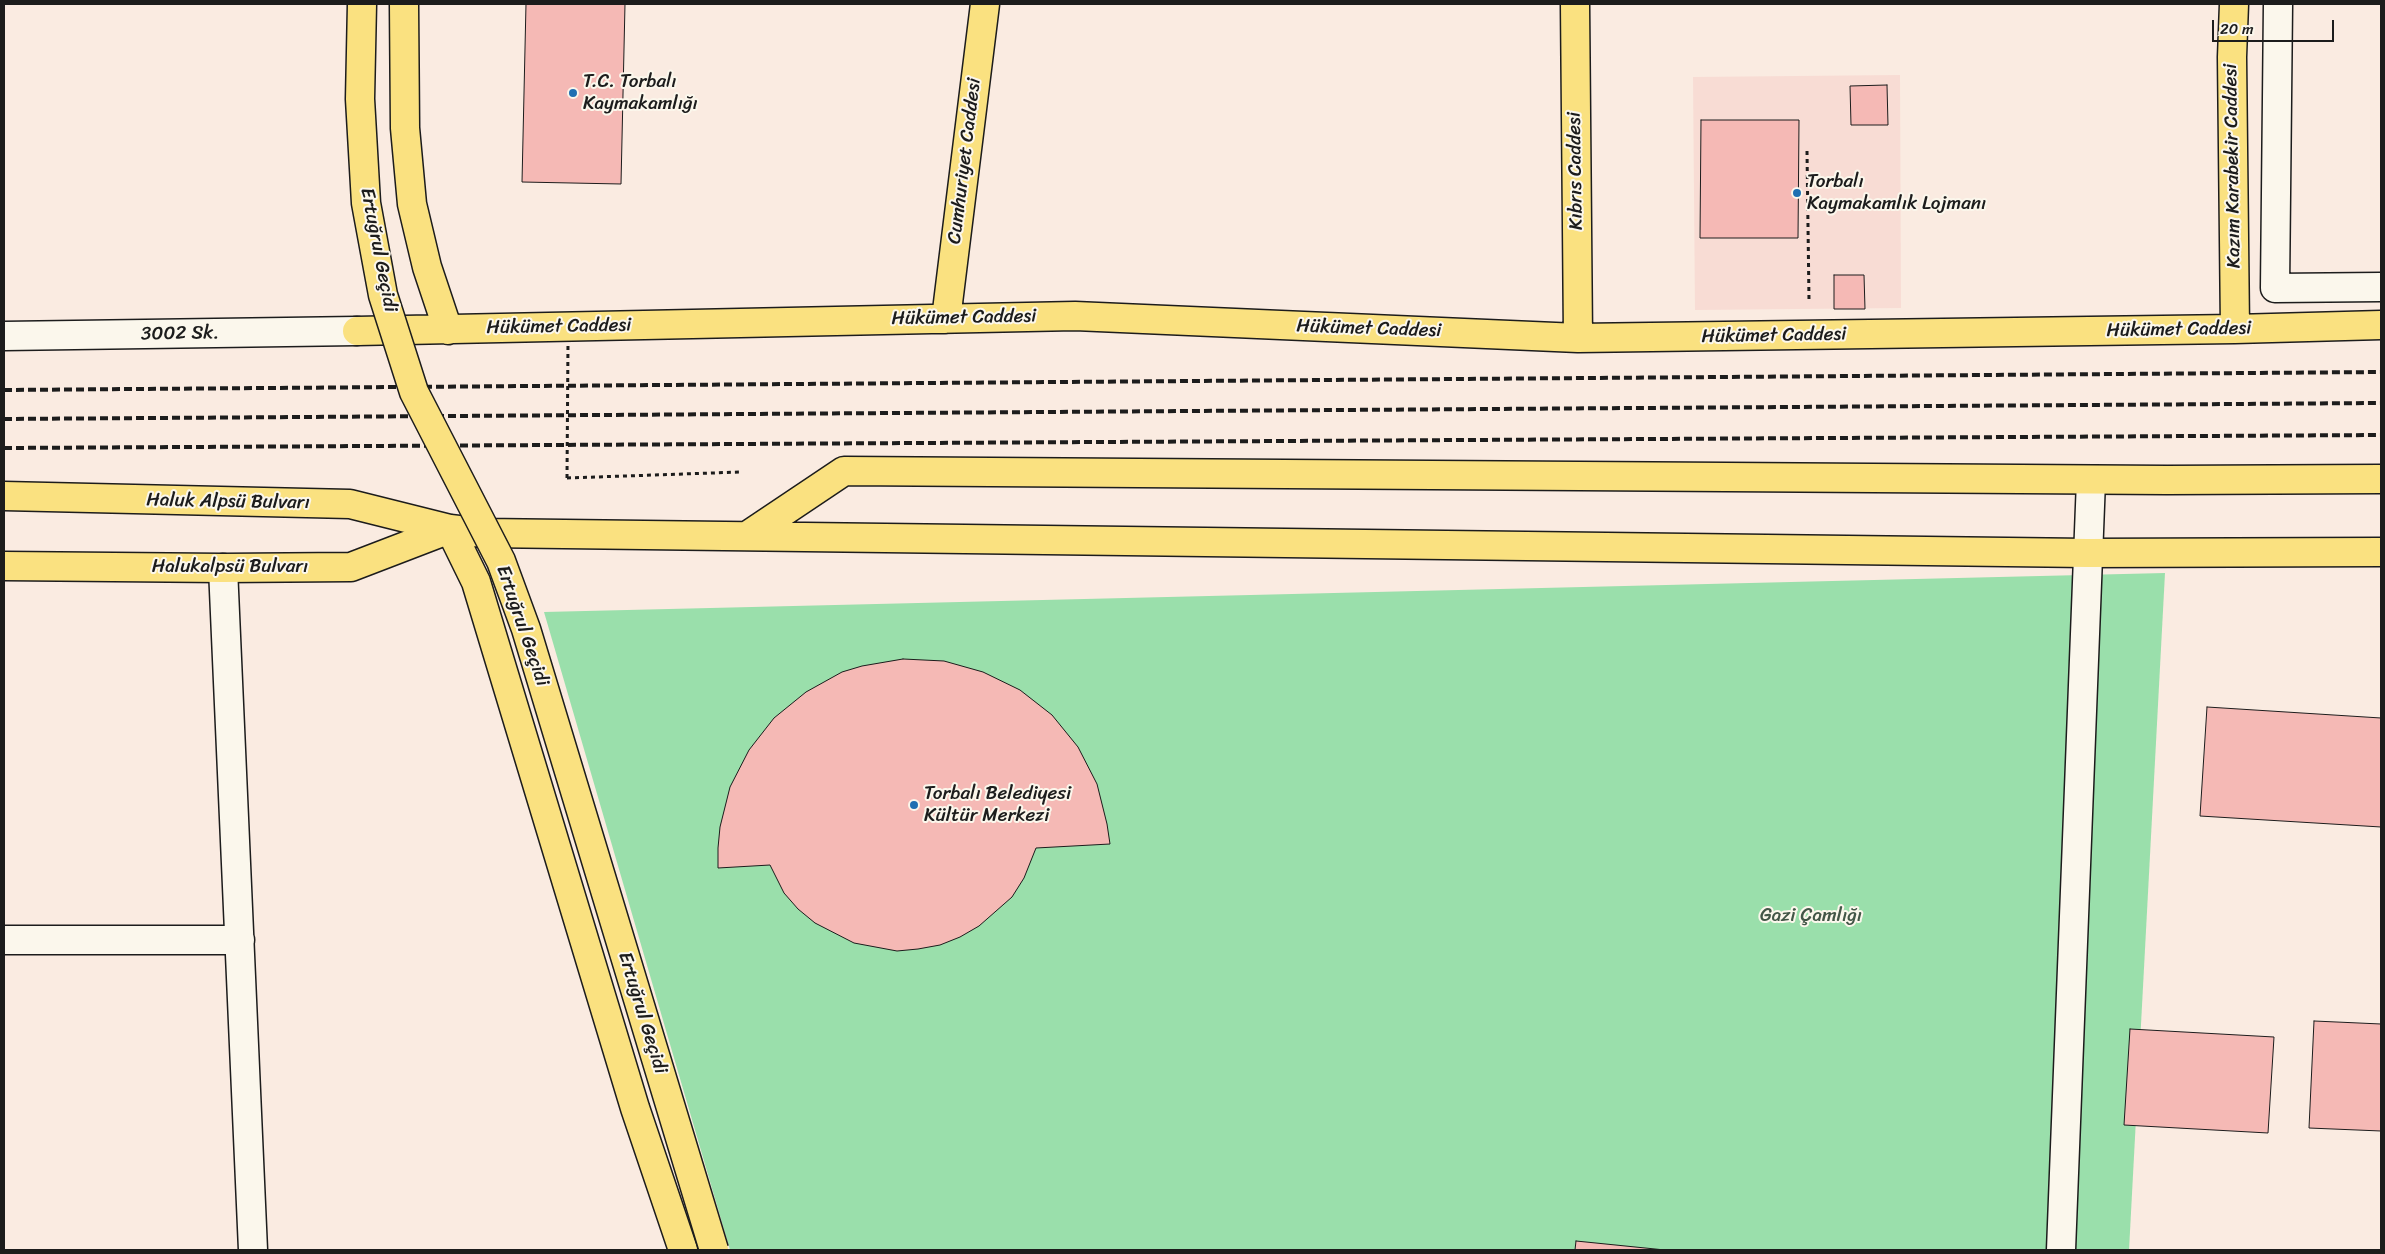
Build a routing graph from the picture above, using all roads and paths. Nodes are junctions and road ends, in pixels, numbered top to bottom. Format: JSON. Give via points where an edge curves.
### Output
{"nodes":[{"id":1,"x":362,"y":4,"type":"edge"},
{"id":2,"x":404,"y":4,"type":"edge"},
{"id":3,"x":985,"y":4,"type":"edge"},
{"id":4,"x":1574,"y":4,"type":"edge"},
{"id":5,"x":2234,"y":4,"type":"edge"},
{"id":6,"x":2278,"y":4,"type":"edge"},
{"id":7,"x":1807,"y":151,"type":"dead end"},
{"id":8,"x":2381,"y":288,"type":"edge"},
{"id":9,"x":946,"y":318,"type":"junction"},
{"id":10,"x":2381,"y":325,"type":"edge"},
{"id":11,"x":2235,"y":329,"type":"junction"},
{"id":12,"x":448,"y":330,"type":"junction"},
{"id":13,"x":357,"y":331,"type":"joint"},
{"id":14,"x":4,"y":336,"type":"edge"},
{"id":15,"x":1809,"y":336,"type":"junction"},
{"id":16,"x":1578,"y":338,"type":"junction"},
{"id":17,"x":568,"y":342,"type":"dead end"},
{"id":18,"x":741,"y":472,"type":"dead end"},
{"id":19,"x":2381,"y":479,"type":"edge"},
{"id":20,"x":2090,"y":480,"type":"junction"},
{"id":21,"x":4,"y":496,"type":"edge"},
{"id":22,"x":450,"y":529,"type":"junction"},
{"id":23,"x":747,"y":536,"type":"junction"},
{"id":24,"x":2381,"y":552,"type":"edge"},
{"id":25,"x":2087,"y":553,"type":"junction"},
{"id":26,"x":4,"y":566,"type":"edge"},
{"id":27,"x":223,"y":568,"type":"junction"},
{"id":28,"x":4,"y":940,"type":"edge"},
{"id":29,"x":240,"y":940,"type":"junction"},
{"id":30,"x":253,"y":1250,"type":"edge"},
{"id":31,"x":683,"y":1250,"type":"edge"},
{"id":32,"x":714,"y":1250,"type":"edge"},
{"id":33,"x":2060,"y":1250,"type":"edge"}],
"edges":[{"from":1,"to":32,"type":"main road","name":"Ertuğrul Geçidi","bridge":true,"via":[[360,99],[366,203],[383,295],[414,392],[501,561],[526,629]]},
{"from":2,"to":12,"type":"main road","via":[[404,128],[412,204],[427,267]]},
{"from":3,"to":9,"type":"main road","name":"Cumhuriyet Caddesi"},
{"from":4,"to":16,"type":"main road","name":"Kıbrıs Caddesi"},
{"from":5,"to":11,"type":"main road","name":"Kazım Karabekir Caddesi"},
{"from":6,"to":8,"type":"street","via":[[2275,288]]},
{"from":7,"to":15,"type":"path"},
{"from":9,"to":12,"type":"main road","name":"Hükümet Caddesi"},
{"from":9,"to":16,"type":"main road","name":"Hükümet Caddesi","via":[[1074,316]]},
{"from":10,"to":11,"type":"main road","name":"Hükümet Caddesi"},
{"from":11,"to":15,"type":"main road","name":"Hükümet Caddesi"},
{"from":12,"to":13,"type":"main road","name":"Hükümet Caddesi"},
{"from":13,"to":14,"type":"street","name":"3002 Sk."},
{"from":15,"to":16,"type":"main road","name":"Hükümet Caddesi"},
{"from":17,"to":18,"type":"path","bridge":true,"via":[[567,478]]},
{"from":19,"to":20,"type":"main road"},
{"from":20,"to":23,"type":"main road","via":[[844,471]]},
{"from":20,"to":25,"type":"street"},
{"from":21,"to":22,"type":"main road","name":"Haluk Alpsü Bulvarı","via":[[350,504]]},
{"from":22,"to":23,"type":"main road","name":"Haluk Alpsü Bulvarı","via":[[484,533]]},
{"from":22,"to":27,"type":"main road","name":"Halukalpsü Bulvarı","via":[[351,567]]},
{"from":22,"to":31,"type":"main road","via":[[476,582],[635,1108]]},
{"from":23,"to":25,"type":"main road","name":"Haluk Alpsü Bulvarı"},
{"from":24,"to":25,"type":"main road","name":"Haluk Alpsü Bulvarı"},
{"from":25,"to":33,"type":"street"},
{"from":26,"to":27,"type":"main road","name":"Halukalpsü Bulvarı"},
{"from":27,"to":29,"type":"street"},
{"from":28,"to":29,"type":"street"},
{"from":29,"to":30,"type":"street"}]}
